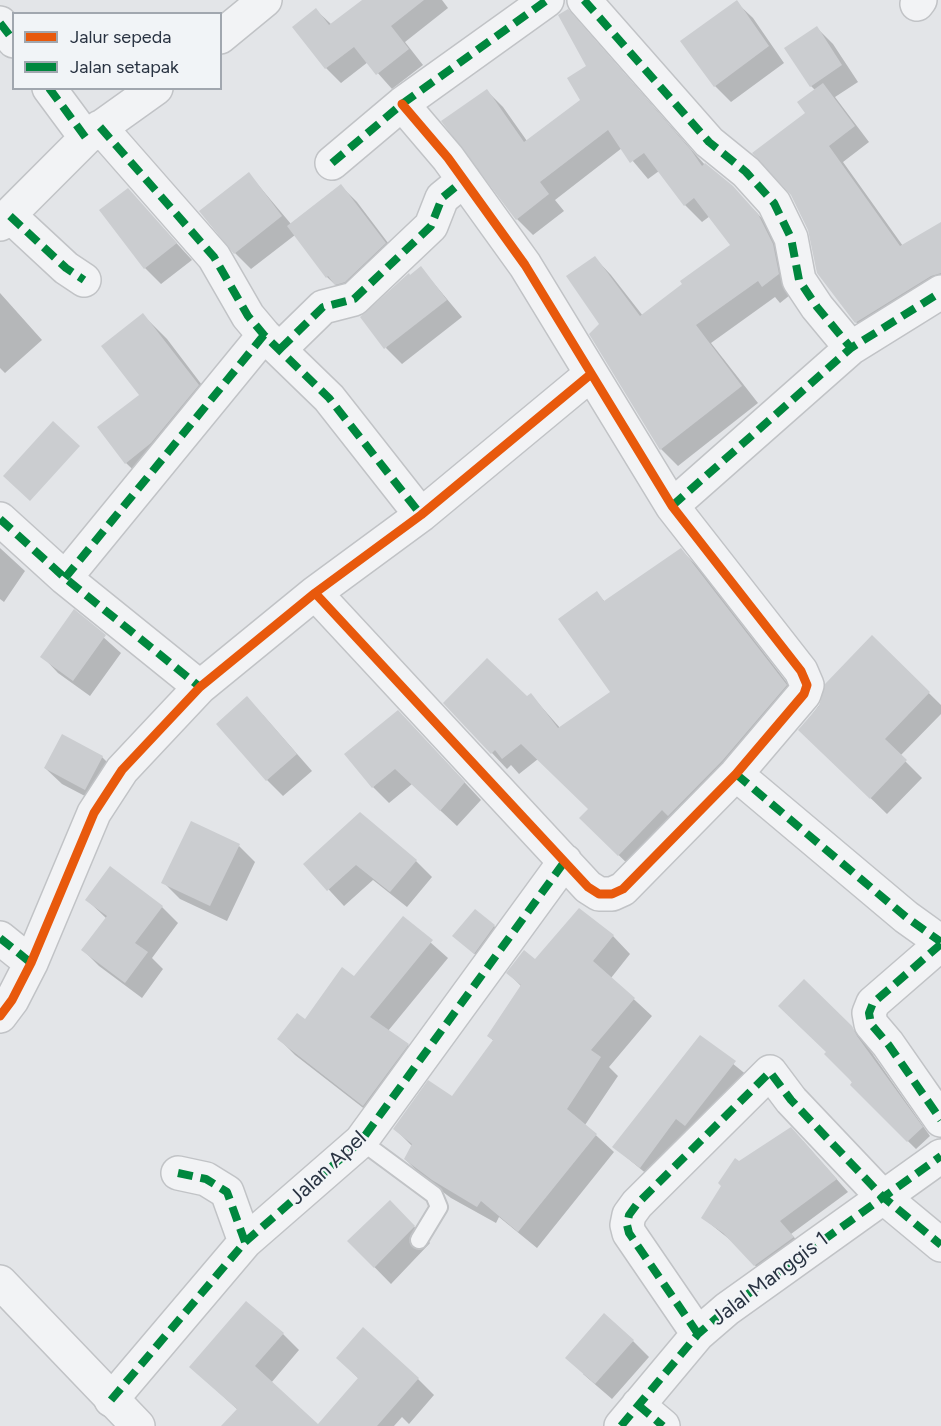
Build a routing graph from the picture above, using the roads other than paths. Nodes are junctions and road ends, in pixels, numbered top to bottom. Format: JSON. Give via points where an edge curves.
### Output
{"nodes":[{"id":1,"x":265,"y":0,"type":"edge"},
{"id":2,"x":547,"y":0,"type":"edge"},
{"id":3,"x":584,"y":0,"type":"edge"},
{"id":4,"x":0,"y":22,"type":"edge"},
{"id":5,"x":222,"y":35,"type":"edge"},
{"id":6,"x":12,"y":38,"type":"edge"},
{"id":7,"x":51,"y":90,"type":"edge"},
{"id":8,"x":153,"y":90,"type":"edge"},
{"id":9,"x":402,"y":104,"type":"junction"},
{"id":10,"x":93,"y":132,"type":"junction"},
{"id":11,"x":332,"y":163,"type":"dead end"},
{"id":12,"x":464,"y":180,"type":"junction"},
{"id":13,"x":5,"y":220,"type":"edge"},
{"id":14,"x":84,"y":280,"type":"dead end"},
{"id":15,"x":941,"y":292,"type":"edge"},
{"id":16,"x":272,"y":342,"type":"junction"},
{"id":17,"x":851,"y":348,"type":"junction"},
{"id":18,"x":591,"y":374,"type":"junction"},
{"id":19,"x":672,"y":506,"type":"junction"},
{"id":20,"x":421,"y":515,"type":"junction"},
{"id":21,"x":0,"y":519,"type":"edge"},
{"id":22,"x":64,"y":578,"type":"junction"},
{"id":23,"x":315,"y":593,"type":"junction"},
{"id":24,"x":200,"y":687,"type":"junction"},
{"id":25,"x":736,"y":774,"type":"junction"},
{"id":26,"x":565,"y":861,"type":"junction"},
{"id":27,"x":0,"y":938,"type":"edge"},
{"id":28,"x":941,"y":943,"type":"edge"},
{"id":29,"x":31,"y":963,"type":"junction"},
{"id":30,"x":0,"y":1016,"type":"edge"},
{"id":31,"x":941,"y":1120,"type":"edge"},
{"id":32,"x":361,"y":1142,"type":"junction"},
{"id":33,"x":941,"y":1156,"type":"edge"},
{"id":34,"x":178,"y":1173,"type":"dead end"},
{"id":35,"x":882,"y":1196,"type":"junction"},
{"id":36,"x":419,"y":1240,"type":"dead end"},
{"id":37,"x":245,"y":1242,"type":"junction"},
{"id":38,"x":941,"y":1245,"type":"edge"},
{"id":39,"x":0,"y":1282,"type":"edge"},
{"id":40,"x":698,"y":1334,"type":"junction"},
{"id":41,"x":111,"y":1400,"type":"junction"},
{"id":42,"x":630,"y":1416,"type":"edge"},
{"id":43,"x":138,"y":1426,"type":"edge"},
{"id":44,"x":663,"y":1426,"type":"edge"}],
"edges":[{"from":1,"to":5,"type":"street"},
{"from":2,"to":9,"type":"street"},
{"from":3,"to":17,"type":"street","via":[[709,142],[746,172],[774,203],[791,238],[799,280]]},
{"from":4,"to":6,"type":"street"},
{"from":7,"to":10,"type":"street"},
{"from":8,"to":10,"type":"street"},
{"from":9,"to":11,"type":"street"},
{"from":9,"to":12,"type":"street"},
{"from":10,"to":13,"type":"street"},
{"from":10,"to":16,"type":"street","via":[[214,257],[248,316]]},
{"from":12,"to":16,"type":"street","via":[[442,198],[431,226],[354,299],[323,306]]},
{"from":12,"to":18,"type":"street","via":[[525,265]]},
{"from":13,"to":14,"type":"street"},
{"from":15,"to":17,"type":"street"},
{"from":16,"to":20,"type":"street","via":[[329,398]]},
{"from":16,"to":22,"type":"street"},
{"from":17,"to":19,"type":"street"},
{"from":18,"to":19,"type":"street"},
{"from":18,"to":20,"type":"street"},
{"from":19,"to":25,"type":"street","via":[[806,678],[804,694]]},
{"from":20,"to":23,"type":"street"},
{"from":21,"to":22,"type":"street"},
{"from":22,"to":24,"type":"street"},
{"from":23,"to":24,"type":"street"},
{"from":23,"to":26,"type":"street"},
{"from":24,"to":29,"type":"street","via":[[122,770],[94,813]]},
{"from":25,"to":26,"type":"street","via":[[623,889],[599,894]]},
{"from":25,"to":28,"type":"street"},
{"from":26,"to":32,"type":"street","name":"Jalan Apel"},
{"from":27,"to":29,"type":"street"},
{"from":28,"to":31,"type":"street","via":[[873,1003],[869,1013],[871,1024]]},
{"from":29,"to":30,"type":"street"},
{"from":32,"to":36,"type":"lane","via":[[434,1196],[439,1207]]},
{"from":32,"to":37,"type":"street","name":"Jalan Apel"},
{"from":33,"to":35,"type":"street","name":"Jalal Manggis 1"},
{"from":34,"to":37,"type":"street","via":[[206,1179],[227,1192]]},
{"from":35,"to":38,"type":"street"},
{"from":35,"to":40,"type":"street","name":"Jalal Manggis 1"},
{"from":35,"to":40,"type":"street","via":[[791,1100],[770,1071],[629,1215],[629,1233]]},
{"from":37,"to":41,"type":"street","name":"Jalan Apel"},
{"from":39,"to":41,"type":"street"},
{"from":40,"to":42,"type":"street","name":"Jalal Manggis 1"},
{"from":41,"to":43,"type":"street"},
{"from":42,"to":44,"type":"street"}]}
